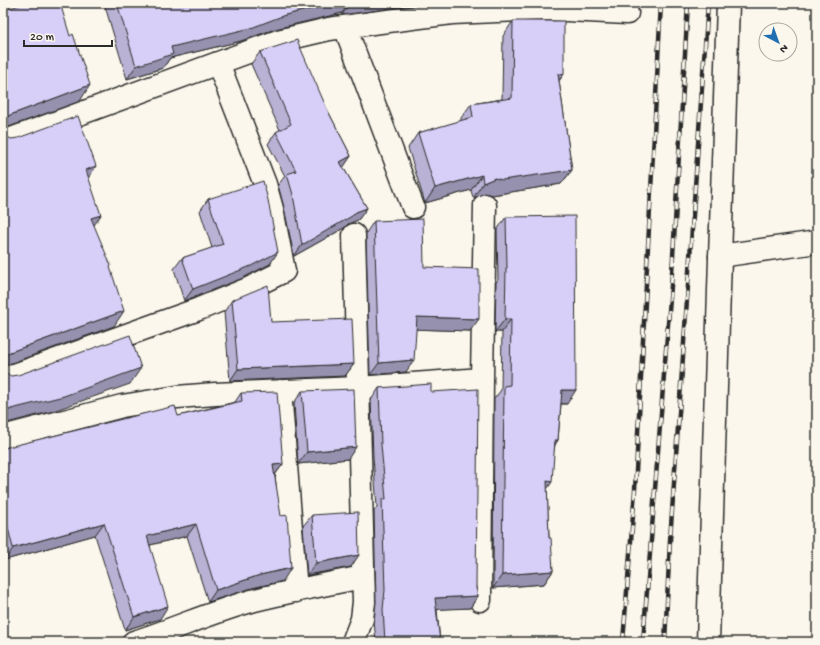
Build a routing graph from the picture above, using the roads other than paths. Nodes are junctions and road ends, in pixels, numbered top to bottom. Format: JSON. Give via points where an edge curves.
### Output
{"nodes":[{"id":1,"x":21,"y":3,"type":"edge"},
{"id":2,"x":728,"y":3,"type":"edge"},
{"id":3,"x":3,"y":8,"type":"edge"},
{"id":4,"x":627,"y":13,"type":"dead end"},
{"id":5,"x":345,"y":27,"type":"junction"},
{"id":6,"x":218,"y":63,"type":"junction"},
{"id":7,"x":3,"y":142,"type":"edge"},
{"id":8,"x":485,"y":204,"type":"dead end"},
{"id":9,"x":413,"y":207,"type":"dead end"},
{"id":10,"x":354,"y":235,"type":"dead end"},
{"id":11,"x":817,"y":242,"type":"edge"},
{"id":12,"x":720,"y":256,"type":"junction"},
{"id":13,"x":3,"y":379,"type":"edge"},
{"id":14,"x":482,"y":380,"type":"junction"},
{"id":15,"x":358,"y":388,"type":"junction"},
{"id":16,"x":280,"y":391,"type":"junction"},
{"id":17,"x":3,"y":437,"type":"edge"},
{"id":18,"x":363,"y":577,"type":"junction"},
{"id":19,"x":296,"y":591,"type":"junction"},
{"id":20,"x":480,"y":600,"type":"dead end"},
{"id":21,"x":134,"y":642,"type":"edge"},
{"id":22,"x":353,"y":642,"type":"edge"},
{"id":23,"x":708,"y":642,"type":"edge"}],
"edges":[{"from":1,"to":3,"type":"street"},
{"from":2,"to":12,"type":"street"},
{"from":4,"to":5,"type":"street","via":[[547,9],[452,13]]},
{"from":5,"to":6,"type":"street","via":[[278,41]]},
{"from":5,"to":9,"type":"street"},
{"from":6,"to":7,"type":"street"},
{"from":6,"to":13,"type":"street","via":[[265,184],[284,271],[199,309]]},
{"from":8,"to":14,"type":"street"},
{"from":10,"to":15,"type":"street"},
{"from":11,"to":12,"type":"street"},
{"from":12,"to":23,"type":"street"},
{"from":14,"to":15,"type":"street"},
{"from":14,"to":20,"type":"street"},
{"from":15,"to":16,"type":"street"},
{"from":15,"to":18,"type":"street"},
{"from":16,"to":17,"type":"street","via":[[177,397],[122,406]]},
{"from":16,"to":19,"type":"street"},
{"from":18,"to":19,"type":"street"},
{"from":18,"to":22,"type":"street","via":[[362,619]]},
{"from":19,"to":21,"type":"street","via":[[247,602]]}]}
